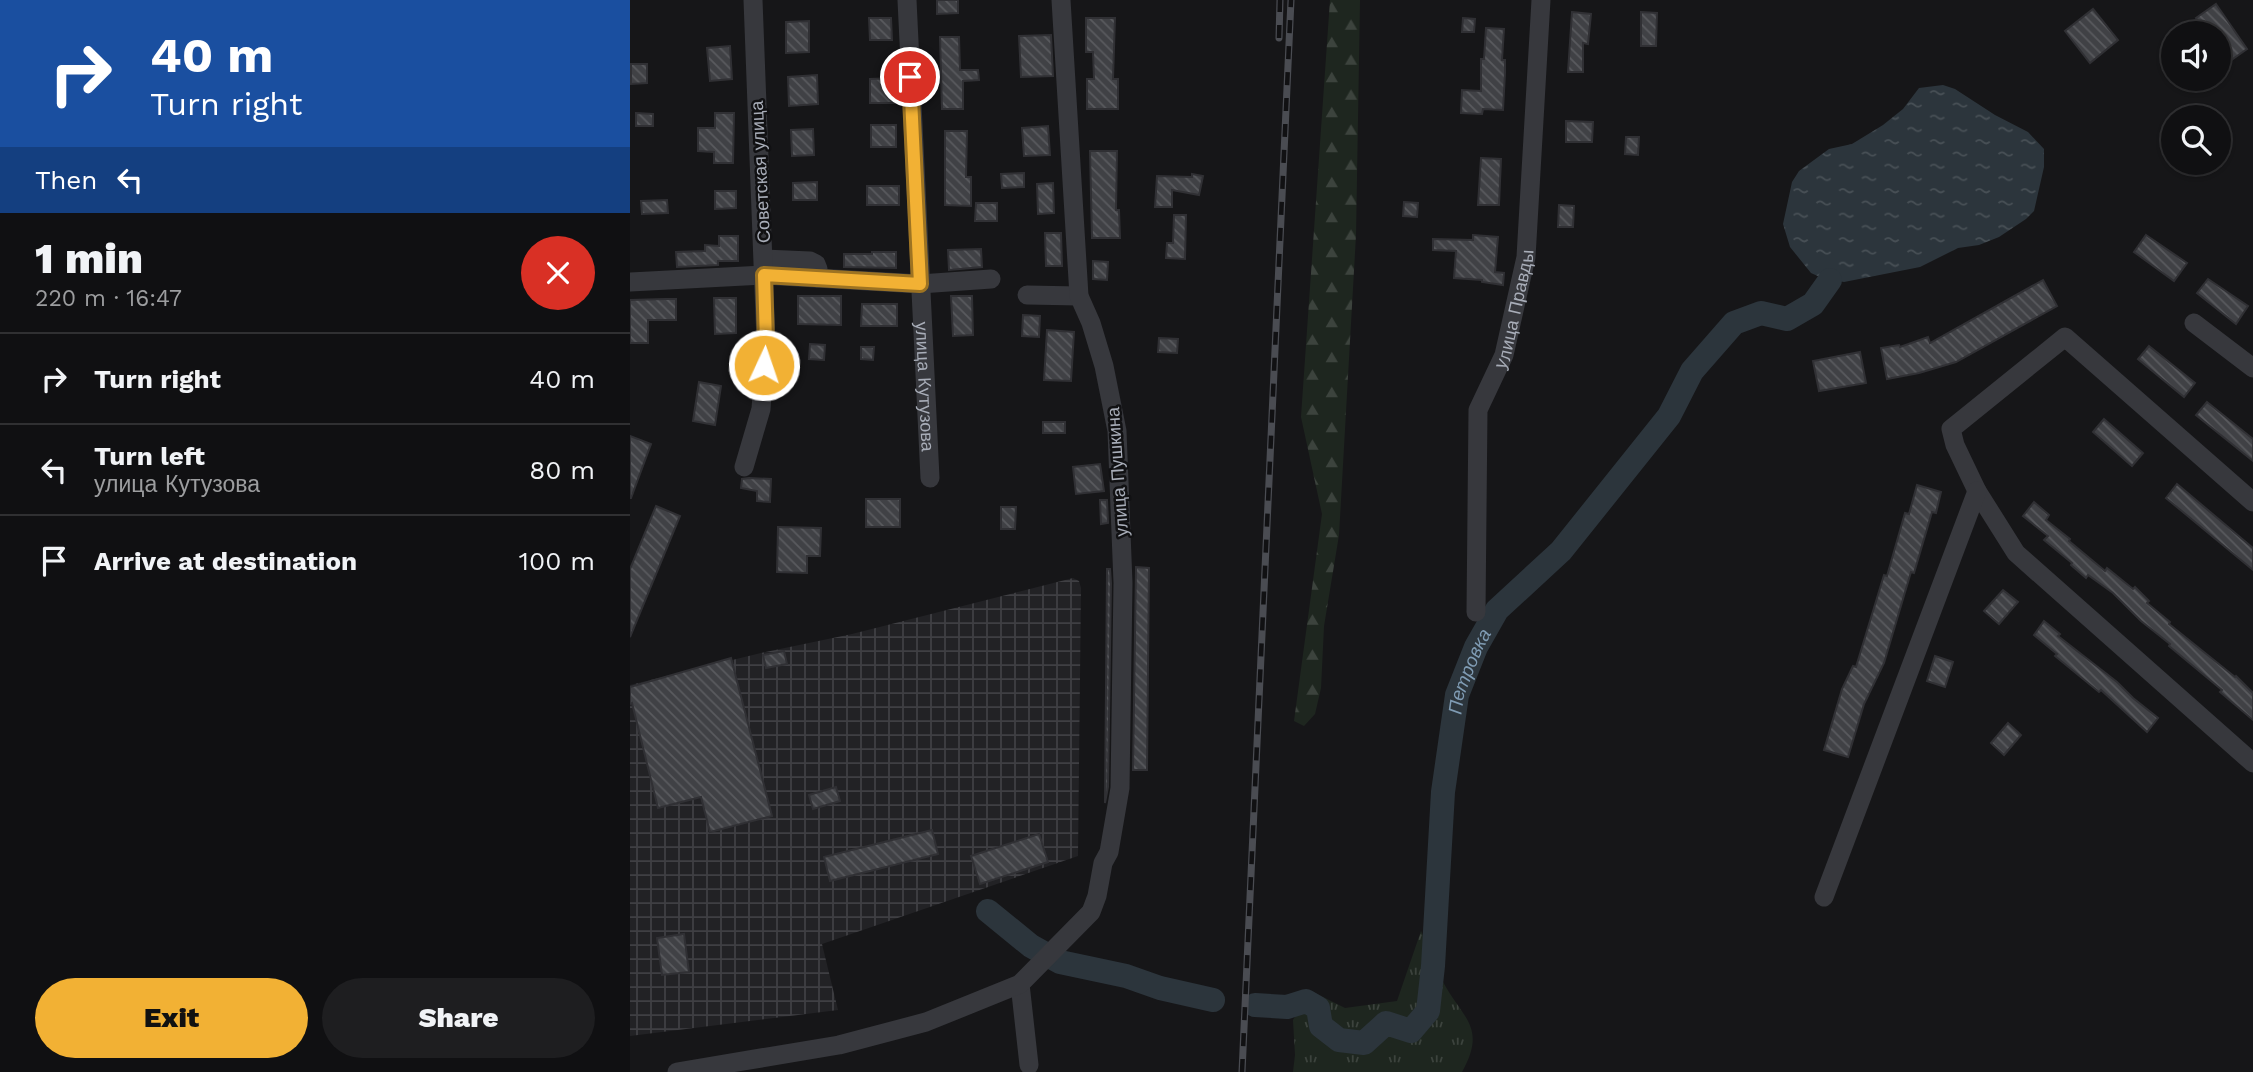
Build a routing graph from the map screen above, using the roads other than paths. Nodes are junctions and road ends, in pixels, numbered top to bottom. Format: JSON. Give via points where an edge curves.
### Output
{"nodes":[{"id":1,"x":752,"y":0,"type":"edge"},
{"id":2,"x":906,"y":0,"type":"edge"},
{"id":3,"x":1061,"y":0,"type":"edge"},
{"id":4,"x":1541,"y":0,"type":"edge"},
{"id":5,"x":764,"y":267,"type":"junction"},
{"id":6,"x":991,"y":279,"type":"dead end"},
{"id":7,"x":630,"y":282,"type":"edge"},
{"id":8,"x":920,"y":284,"type":"junction"},
{"id":9,"x":1027,"y":295,"type":"dead end"},
{"id":10,"x":1079,"y":296,"type":"junction"},
{"id":11,"x":2194,"y":323,"type":"dead end"},
{"id":12,"x":2253,"y":368,"type":"edge"},
{"id":13,"x":744,"y":467,"type":"dead end"},
{"id":14,"x":930,"y":478,"type":"dead end"},
{"id":15,"x":1977,"y":491,"type":"junction"},
{"id":16,"x":2253,"y":502,"type":"edge"},
{"id":17,"x":1476,"y":612,"type":"dead end"},
{"id":18,"x":2253,"y":763,"type":"edge"},
{"id":19,"x":1825,"y":897,"type":"dead end"},
{"id":20,"x":1020,"y":984,"type":"junction"},
{"id":21,"x":1029,"y":1065,"type":"dead end"},
{"id":22,"x":677,"y":1072,"type":"edge"}],
"edges":[{"from":1,"to":5,"type":"street","name":"Советская улица"},
{"from":2,"to":8,"type":"street","name":"улица Кутузова"},
{"from":3,"to":10,"type":"street","name":"улица Пушкина"},
{"from":4,"to":17,"type":"street","name":"улица Правды","via":[[1526,257],[1504,355],[1478,410]]},
{"from":5,"to":7,"type":"street"},
{"from":5,"to":8,"type":"street","via":[[817,278]]},
{"from":5,"to":13,"type":"street","name":"Советская улица","via":[[766,342],[761,409]]},
{"from":6,"to":8,"type":"street"},
{"from":8,"to":14,"type":"street","name":"улица Кутузова"},
{"from":9,"to":10,"type":"street"},
{"from":10,"to":20,"type":"street","name":"улица Пушкина","via":[[1104,366],[1117,431],[1123,583],[1120,788],[1109,852],[1091,912]]},
{"from":11,"to":12,"type":"street"},
{"from":15,"to":16,"type":"street","via":[[1951,429],[2064,337]]},
{"from":15,"to":18,"type":"street","via":[[2016,553]]},
{"from":15,"to":19,"type":"street"},
{"from":20,"to":21,"type":"street"},
{"from":20,"to":22,"type":"street","via":[[926,1022],[839,1045]]}]}
